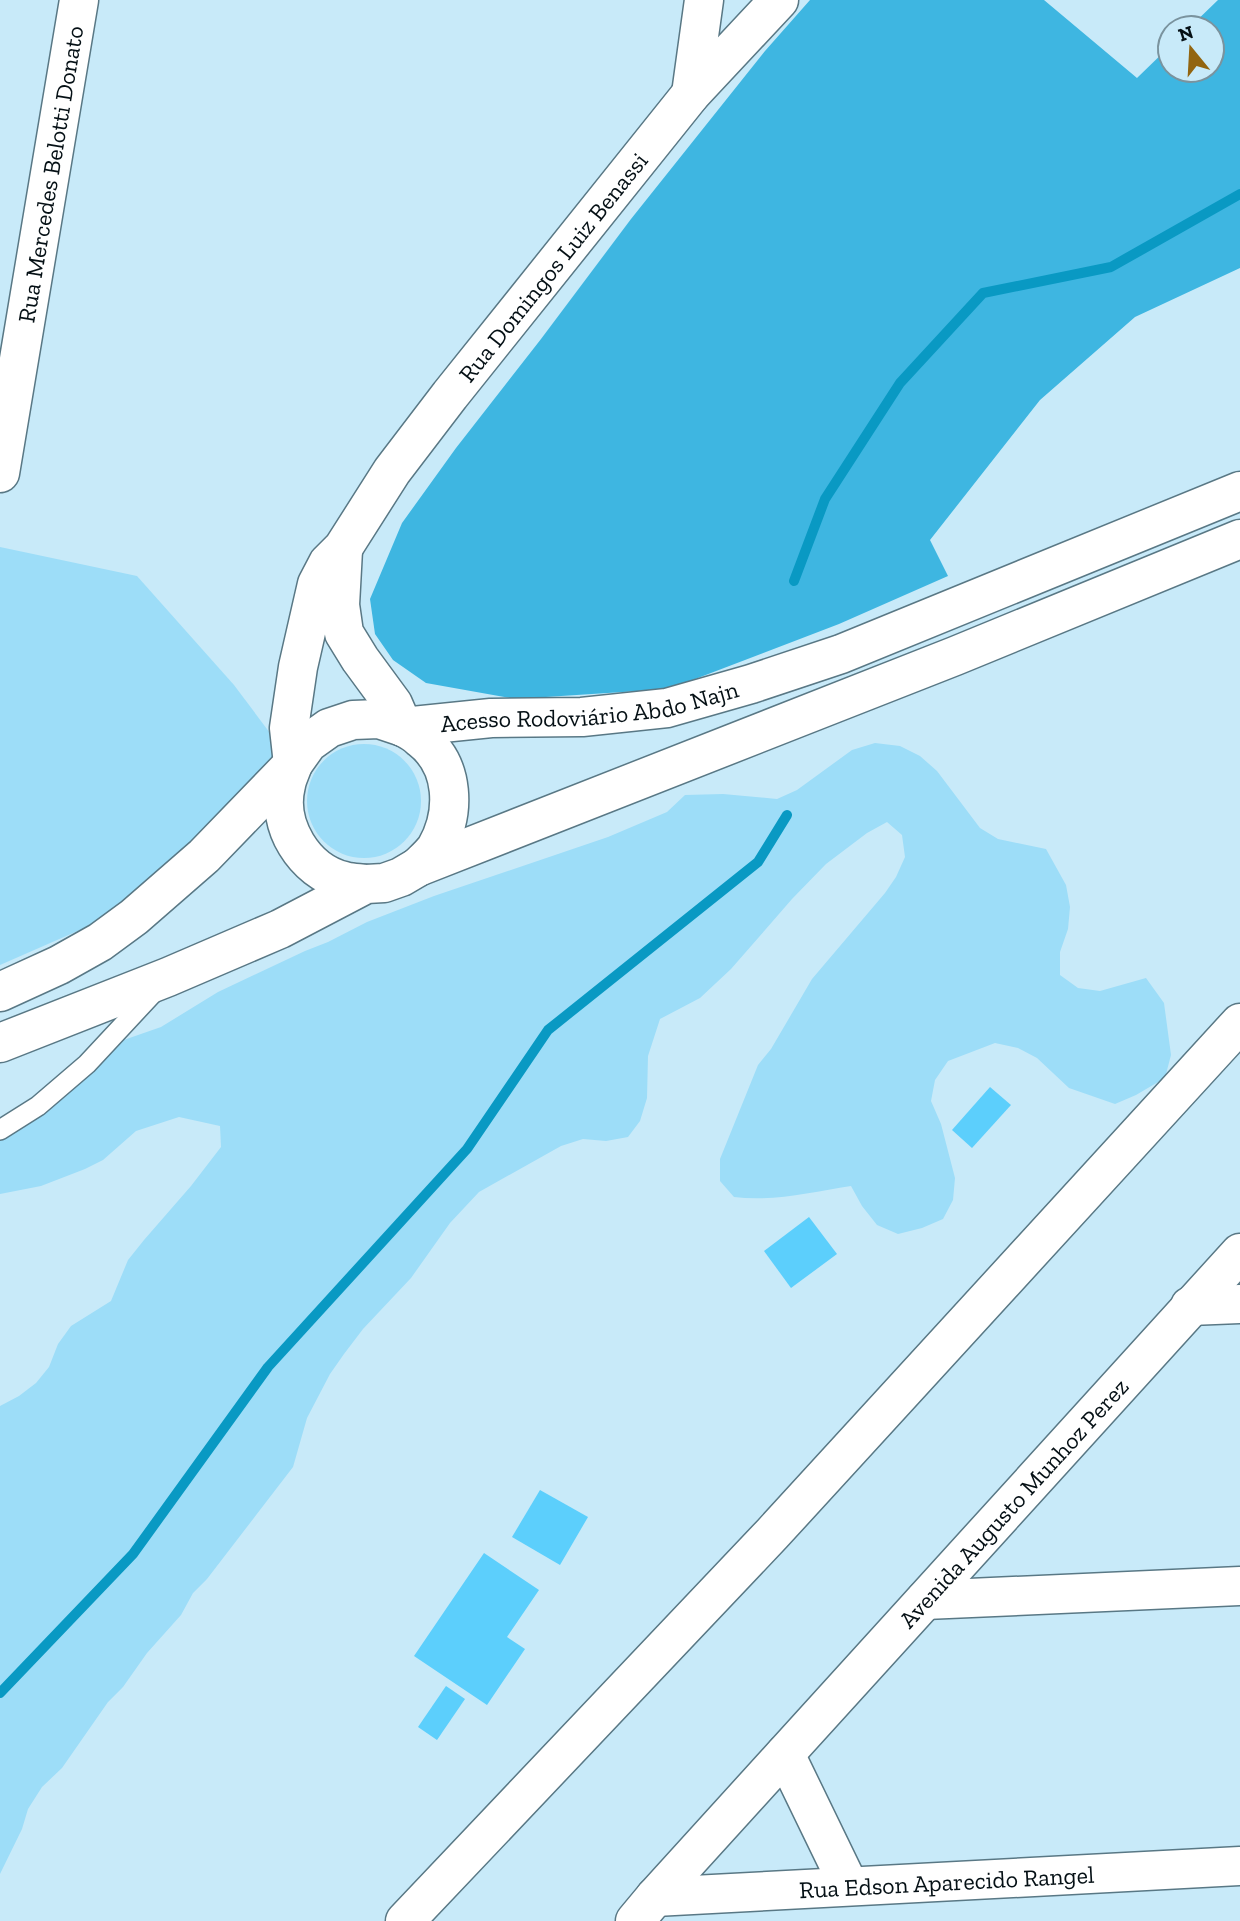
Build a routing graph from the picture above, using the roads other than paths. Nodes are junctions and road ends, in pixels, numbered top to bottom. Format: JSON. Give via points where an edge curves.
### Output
{"nodes":[{"id":1,"x":79,"y":0,"type":"edge"},
{"id":2,"x":704,"y":0,"type":"edge"},
{"id":3,"x":779,"y":0,"type":"edge"},
{"id":4,"x":691,"y":94,"type":"junction"},
{"id":5,"x":0,"y":473,"type":"edge"},
{"id":6,"x":1240,"y":491,"type":"edge"},
{"id":7,"x":1240,"y":539,"type":"edge"},
{"id":8,"x":343,"y":548,"type":"junction"},
{"id":9,"x":403,"y":727,"type":"junction"},
{"id":10,"x":293,"y":764,"type":"junction"},
{"id":11,"x":418,"y":867,"type":"junction"},
{"id":12,"x":366,"y":884,"type":"junction"},
{"id":13,"x":168,"y":977,"type":"junction"},
{"id":14,"x":0,"y":992,"type":"edge"},
{"id":15,"x":1240,"y":1023,"type":"edge"},
{"id":16,"x":0,"y":1043,"type":"edge"},
{"id":17,"x":0,"y":1129,"type":"edge"},
{"id":18,"x":1240,"y":1253,"type":"edge"},
{"id":19,"x":1240,"y":1304,"type":"edge"},
{"id":20,"x":1190,"y":1307,"type":"junction"},
{"id":21,"x":1240,"y":1586,"type":"edge"},
{"id":22,"x":925,"y":1600,"type":"junction"},
{"id":23,"x":785,"y":1754,"type":"junction"},
{"id":24,"x":1240,"y":1866,"type":"edge"},
{"id":25,"x":849,"y":1886,"type":"junction"},
{"id":26,"x":645,"y":1909,"type":"edge"},
{"id":27,"x":405,"y":1921,"type":"edge"}],
"edges":[{"from":1,"to":5,"type":"street","name":"Rua Mercedes Belotti Donato"},
{"from":2,"to":4,"type":"street"},
{"from":3,"to":4,"type":"street","name":"Rua Domingos Luiz Benassi"},
{"from":4,"to":8,"type":"street","name":"Rua Domingos Luiz Benassi","via":[[450,395],[392,471]]},
{"from":6,"to":9,"type":"street","name":"Acesso Rodoviário Abdo Najn","via":[[841,654],[667,708]]},
{"from":7,"to":11,"type":"street"},
{"from":8,"to":9,"type":"street","name":"Rua Domingos Luiz Benassi","via":[[340,605],[344,633],[393,704]]},
{"from":8,"to":10,"type":"street","name":"Rua Domingos Luiz Benassi","via":[[317,584],[289,728]]},
{"from":9,"to":10,"type":"street","name":"Acesso Rodoviário Abdo Najn","via":[[379,719],[353,720],[328,728],[308,743]]},
{"from":9,"to":11,"type":"street","via":[[423,740],[448,781],[446,829]]},
{"from":10,"to":12,"type":"street","via":[[285,787],[290,833],[320,870],[342,881]]},
{"from":10,"to":14,"type":"street","name":"Acesso Rodoviário Abdo Najn","via":[[204,856],[134,917],[59,965]]},
{"from":11,"to":12,"type":"street","via":[[384,883]]},
{"from":12,"to":13,"type":"street","via":[[280,929]]},
{"from":13,"to":16,"type":"street"},
{"from":13,"to":17,"type":"lane","via":[[87,1064],[38,1106]]},
{"from":15,"to":27,"type":"street","via":[[781,1524]]},
{"from":18,"to":20,"type":"street","name":"Avenida Augusto Munhoz Perez"},
{"from":19,"to":20,"type":"street"},
{"from":20,"to":22,"type":"street","name":"Avenida Augusto Munhoz Perez"},
{"from":21,"to":22,"type":"street"},
{"from":22,"to":23,"type":"street","name":"Avenida Augusto Munhoz Perez"},
{"from":23,"to":25,"type":"street"},
{"from":23,"to":26,"type":"street","name":"Avenida Augusto Munhoz Perez"},
{"from":24,"to":25,"type":"street","name":"Rua Edson Aparecido Rangel"},
{"from":25,"to":26,"type":"street","name":"Rua Edson Aparecido Rangel"}]}
